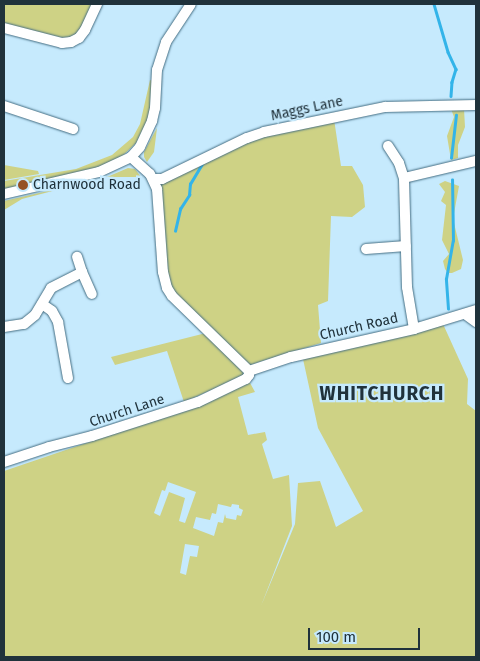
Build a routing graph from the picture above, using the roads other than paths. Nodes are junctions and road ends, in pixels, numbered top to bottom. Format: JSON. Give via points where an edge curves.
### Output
{"nodes":[{"id":1,"x":98,"y":4,"type":"edge"},
{"id":2,"x":191,"y":4,"type":"edge"},
{"id":3,"x":4,"y":28,"type":"edge"},
{"id":4,"x":476,"y":105,"type":"edge"},
{"id":5,"x":4,"y":106,"type":"edge"},
{"id":6,"x":73,"y":129,"type":"dead end"},
{"id":7,"x":388,"y":146,"type":"dead end"},
{"id":8,"x":131,"y":157,"type":"junction"},
{"id":9,"x":476,"y":162,"type":"edge"},
{"id":10,"x":404,"y":178,"type":"junction"},
{"id":11,"x":154,"y":179,"type":"junction"},
{"id":12,"x":4,"y":194,"type":"edge"},
{"id":13,"x":406,"y":246,"type":"junction"},
{"id":14,"x":365,"y":249,"type":"dead end"},
{"id":15,"x":77,"y":257,"type":"dead end"},
{"id":16,"x":82,"y":272,"type":"junction"},
{"id":17,"x":92,"y":294,"type":"dead end"},
{"id":18,"x":42,"y":304,"type":"junction"},
{"id":19,"x":476,"y":310,"type":"edge"},
{"id":20,"x":465,"y":314,"type":"junction"},
{"id":21,"x":476,"y":322,"type":"edge"},
{"id":22,"x":4,"y":328,"type":"edge"},
{"id":23,"x":414,"y":329,"type":"junction"},
{"id":24,"x":249,"y":371,"type":"junction"},
{"id":25,"x":68,"y":378,"type":"dead end"},
{"id":26,"x":4,"y":462,"type":"edge"}],
"edges":[{"from":1,"to":3,"type":"street","via":[[85,30],[71,42]]},
{"from":2,"to":8,"type":"street","via":[[166,42],[157,70],[152,121],[140,147]]},
{"from":4,"to":11,"type":"street","name":"Maggs Lane","via":[[385,107],[264,132],[162,179]]},
{"from":5,"to":6,"type":"street"},
{"from":7,"to":10,"type":"street"},
{"from":8,"to":11,"type":"street"},
{"from":8,"to":12,"type":"street","via":[[99,172]]},
{"from":9,"to":10,"type":"street"},
{"from":10,"to":13,"type":"street"},
{"from":11,"to":24,"type":"street","via":[[167,288]]},
{"from":13,"to":14,"type":"street"},
{"from":13,"to":23,"type":"street","via":[[407,287]]},
{"from":15,"to":16,"type":"street"},
{"from":16,"to":17,"type":"street"},
{"from":16,"to":18,"type":"street","via":[[51,288]]},
{"from":18,"to":22,"type":"street","via":[[24,324]]},
{"from":18,"to":25,"type":"street","via":[[52,311],[58,322]]},
{"from":19,"to":20,"type":"street","name":"Church Road"},
{"from":20,"to":21,"type":"street"},
{"from":20,"to":23,"type":"street","name":"Church Road"},
{"from":23,"to":24,"type":"street","name":"Church Road","via":[[291,357]]},
{"from":24,"to":26,"type":"street","name":"Church Lane","via":[[246,379],[198,402]]}]}
